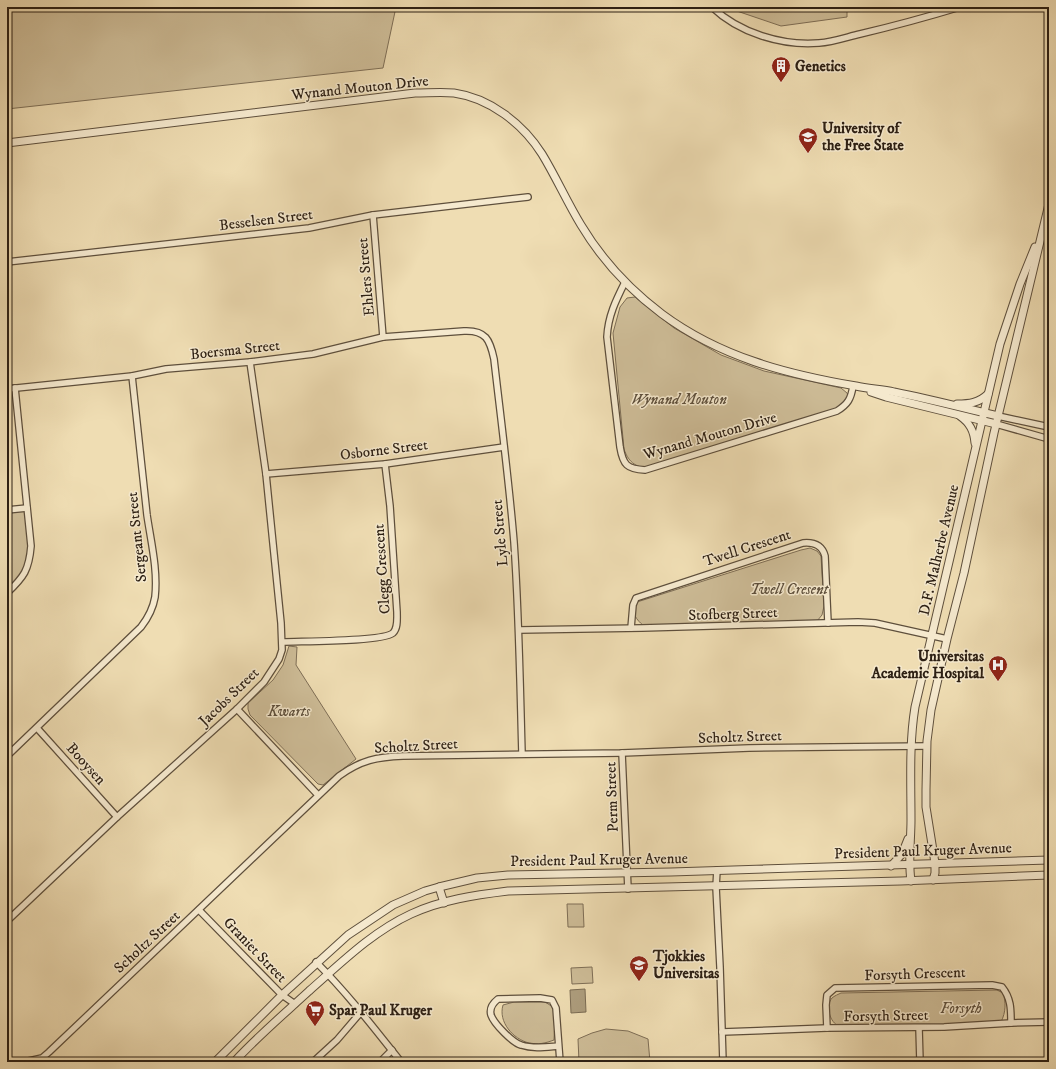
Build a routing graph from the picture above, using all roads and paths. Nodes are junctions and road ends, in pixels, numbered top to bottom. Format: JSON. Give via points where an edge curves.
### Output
{"nodes":[{"id":1,"x":712,"y":7,"type":"edge"},
{"id":2,"x":960,"y":7,"type":"edge"},
{"id":3,"x":7,"y":143,"type":"edge"},
{"id":4,"x":528,"y":197,"type":"dead end"},
{"id":5,"x":1049,"y":204,"type":"edge"},
{"id":6,"x":373,"y":215,"type":"junction"},
{"id":7,"x":1041,"y":234,"type":"junction"},
{"id":8,"x":7,"y":262,"type":"edge"},
{"id":9,"x":625,"y":282,"type":"junction"},
{"id":10,"x":464,"y":330,"type":"joint"},
{"id":11,"x":383,"y":338,"type":"junction"},
{"id":12,"x":250,"y":362,"type":"junction"},
{"id":13,"x":132,"y":376,"type":"junction"},
{"id":14,"x":853,"y":386,"type":"junction"},
{"id":15,"x":15,"y":388,"type":"junction"},
{"id":16,"x":7,"y":389,"type":"edge"},
{"id":17,"x":989,"y":393,"type":"junction"},
{"id":18,"x":947,"y":404,"type":"junction"},
{"id":19,"x":956,"y":413,"type":"junction"},
{"id":20,"x":984,"y":413,"type":"junction"},
{"id":21,"x":998,"y":416,"type":"junction"},
{"id":22,"x":982,"y":421,"type":"junction"},
{"id":23,"x":996,"y":424,"type":"junction"},
{"id":24,"x":1049,"y":428,"type":"edge"},
{"id":25,"x":1049,"y":439,"type":"edge"},
{"id":26,"x":504,"y":447,"type":"junction"},
{"id":27,"x":975,"y":453,"type":"junction"},
{"id":28,"x":385,"y":464,"type":"junction"},
{"id":29,"x":266,"y":474,"type":"junction"},
{"id":30,"x":27,"y":508,"type":"junction"},
{"id":31,"x":7,"y":510,"type":"edge"},
{"id":32,"x":7,"y":593,"type":"edge"},
{"id":33,"x":828,"y":623,"type":"junction"},
{"id":34,"x":631,"y":628,"type":"junction"},
{"id":35,"x":519,"y":630,"type":"junction"},
{"id":36,"x":932,"y":636,"type":"junction"},
{"id":37,"x":947,"y":639,"type":"junction"},
{"id":38,"x":282,"y":642,"type":"junction"},
{"id":39,"x":237,"y":709,"type":"junction"},
{"id":40,"x":37,"y":728,"type":"junction"},
{"id":41,"x":911,"y":746,"type":"junction"},
{"id":42,"x":927,"y":746,"type":"junction"},
{"id":43,"x":622,"y":753,"type":"junction"},
{"id":44,"x":522,"y":754,"type":"junction"},
{"id":45,"x":7,"y":756,"type":"edge"},
{"id":46,"x":318,"y":795,"type":"junction"},
{"id":47,"x":117,"y":816,"type":"junction"},
{"id":48,"x":910,"y":833,"type":"junction"},
{"id":49,"x":1049,"y":860,"type":"edge"},
{"id":50,"x":935,"y":863,"type":"junction"},
{"id":51,"x":909,"y":865,"type":"junction"},
{"id":52,"x":891,"y":866,"type":"junction"},
{"id":53,"x":717,"y":870,"type":"junction"},
{"id":54,"x":628,"y":872,"type":"junction"},
{"id":55,"x":1049,"y":876,"type":"edge"},
{"id":56,"x":933,"y":880,"type":"junction"},
{"id":57,"x":911,"y":881,"type":"junction"},
{"id":58,"x":716,"y":886,"type":"junction"},
{"id":59,"x":439,"y":887,"type":"junction"},
{"id":60,"x":628,"y":889,"type":"junction"},
{"id":61,"x":444,"y":902,"type":"junction"},
{"id":62,"x":199,"y":910,"type":"junction"},
{"id":63,"x":7,"y":921,"type":"edge"},
{"id":64,"x":316,"y":962,"type":"junction"},
{"id":65,"x":328,"y":973,"type":"junction"},
{"id":66,"x":282,"y":995,"type":"junction"},
{"id":67,"x":295,"y":1004,"type":"junction"},
{"id":68,"x":361,"y":1012,"type":"junction"},
{"id":69,"x":1049,"y":1022,"type":"edge"},
{"id":70,"x":1011,"y":1023,"type":"junction"},
{"id":71,"x":827,"y":1028,"type":"junction"},
{"id":72,"x":919,"y":1028,"type":"junction"},
{"id":73,"x":722,"y":1032,"type":"junction"},
{"id":74,"x":558,"y":1046,"type":"junction"},
{"id":75,"x":392,"y":1050,"type":"junction"},
{"id":76,"x":42,"y":1060,"type":"edge"},
{"id":77,"x":24,"y":1062,"type":"edge"},
{"id":78,"x":215,"y":1062,"type":"edge"},
{"id":79,"x":234,"y":1062,"type":"edge"},
{"id":80,"x":313,"y":1062,"type":"edge"},
{"id":81,"x":380,"y":1062,"type":"edge"},
{"id":82,"x":401,"y":1062,"type":"edge"},
{"id":83,"x":560,"y":1062,"type":"edge"},
{"id":84,"x":723,"y":1062,"type":"edge"},
{"id":85,"x":920,"y":1062,"type":"edge"}],
"edges":[{"from":1,"to":2,"type":"street","via":[[722,16],[762,36],[788,42],[808,43],[831,41],[889,28]]},
{"from":3,"to":9,"type":"street","name":"Wynand Mouton Drive","via":[[415,93],[456,94],[474,98],[505,115],[542,153],[582,227]]},
{"from":4,"to":6,"type":"street","name":"Besselsen Street"},
{"from":5,"to":7,"type":"street","name":"D.F. Malherbe Avenue"},
{"from":6,"to":8,"type":"street","name":"Besselsen Street","via":[[309,228]]},
{"from":6,"to":11,"type":"street","name":"Ehlers Street"},
{"from":7,"to":17,"type":"street","name":"D.F. Malherbe Avenue","via":[[1011,310]]},
{"from":7,"to":21,"type":"street","name":"D.F. Malherbe Avenue"},
{"from":9,"to":14,"type":"street","name":"Wynand Mouton Drive","via":[[664,315],[731,354],[781,370]]},
{"from":9,"to":14,"type":"street","name":"Wynand Mouton Drive","via":[[611,312],[607,337],[622,458],[625,464],[635,470],[646,470],[837,411],[847,404]]},
{"from":10,"to":11,"type":"street","name":"Boersma Street"},
{"from":10,"to":26,"type":"street","name":"Lyle Street","via":[[481,333],[488,338],[491,346]]},
{"from":11,"to":12,"type":"street","name":"Boersma Street","via":[[313,354]]},
{"from":12,"to":13,"type":"street","name":"Boersma Street"},
{"from":12,"to":29,"type":"street","name":"Jacobs Street"},
{"from":13,"to":15,"type":"street","name":"Boersma Street"},
{"from":13,"to":40,"type":"street","name":"Sergeant Street","via":[[154,564],[155,591],[152,608],[141,627]]},
{"from":14,"to":18,"type":"street","name":"Wynand Mouton Drive"},
{"from":14,"to":19,"type":"street","name":"Wynand Mouton Drive","via":[[886,397]]},
{"from":15,"to":16,"type":"street","name":"Boersma Street"},
{"from":15,"to":30,"type":"street"},
{"from":17,"to":18,"type":"street","via":[[978,401]]},
{"from":17,"to":20,"type":"street","name":"D.F. Malherbe Avenue"},
{"from":18,"to":20,"type":"street","name":"Wynand Mouton Drive"},
{"from":19,"to":22,"type":"street","name":"Wynand Mouton Drive"},
{"from":19,"to":27,"type":"street","via":[[972,430]]},
{"from":20,"to":21,"type":"street","name":"Wynand Mouton Drive"},
{"from":20,"to":22,"type":"street","name":"D.F. Malherbe Avenue"},
{"from":21,"to":23,"type":"street","name":"D.F. Malherbe Avenue"},
{"from":21,"to":24,"type":"street","name":"Wynand Mouton Drive"},
{"from":22,"to":23,"type":"street","name":"Wynand Mouton Drive"},
{"from":22,"to":27,"type":"street","name":"D.F. Malherbe Avenue"},
{"from":23,"to":25,"type":"street","name":"Wynand Mouton Drive"},
{"from":23,"to":37,"type":"street","name":"D.F. Malherbe Avenue","via":[[964,574]]},
{"from":26,"to":28,"type":"street","name":"Osborne Street"},
{"from":26,"to":35,"type":"street","name":"Lyle Street","via":[[514,544]]},
{"from":27,"to":36,"type":"street","name":"D.F. Malherbe Avenue"},
{"from":28,"to":29,"type":"street","name":"Osborne Street"},
{"from":28,"to":38,"type":"street","name":"Clegg Crescent","via":[[397,612],[397,624],[393,632],[384,637]]},
{"from":29,"to":38,"type":"street","name":"Jacobs Street"},
{"from":30,"to":31,"type":"street"},
{"from":30,"to":32,"type":"street","via":[[30,558],[23,577]]},
{"from":33,"to":34,"type":"street","name":"Stofberg Street"},
{"from":33,"to":34,"type":"street","name":"Twell Crescent","via":[[824,551],[820,546],[810,542],[636,598]]},
{"from":33,"to":36,"type":"street","name":"Stofberg Street","via":[[876,623]]},
{"from":34,"to":35,"type":"street","name":"Stofberg Street"},
{"from":35,"to":44,"type":"street","name":"Lyle Street"},
{"from":36,"to":37,"type":"street","name":"Stofberg Street"},
{"from":36,"to":41,"type":"street","name":"D.F. Malherbe Avenue","via":[[915,707]]},
{"from":37,"to":42,"type":"street","name":"D.F. Malherbe Avenue","via":[[931,710]]},
{"from":38,"to":39,"type":"street","name":"Jacobs Street","via":[[279,659],[272,671]]},
{"from":39,"to":46,"type":"street"},
{"from":39,"to":47,"type":"street","name":"Jacobs Street"},
{"from":40,"to":45,"type":"street","name":"Sergeant Street"},
{"from":40,"to":47,"type":"street","name":"Booysen"},
{"from":41,"to":42,"type":"street","name":"Scholtz Street"},
{"from":41,"to":43,"type":"street","name":"Scholtz Street"},
{"from":41,"to":48,"type":"street","name":"D.F. Malherbe Avenue"},
{"from":42,"to":50,"type":"street","name":"D.F. Malherbe Avenue","via":[[926,807]]},
{"from":43,"to":44,"type":"street","name":"Scholtz Street"},
{"from":43,"to":54,"type":"street","name":"Perm Street"},
{"from":44,"to":46,"type":"street","name":"Scholtz Street","via":[[398,756],[369,759],[339,776]]},
{"from":46,"to":62,"type":"street","name":"Scholtz Street"},
{"from":47,"to":63,"type":"street","name":"Jacobs Street"},
{"from":48,"to":51,"type":"street","name":"D.F. Malherbe Avenue"},
{"from":48,"to":52,"type":"street","via":[[902,854]]},
{"from":49,"to":50,"type":"street","name":"President Paul Kruger Avenue"},
{"from":50,"to":51,"type":"street","name":"President Paul Kruger Avenue"},
{"from":50,"to":56,"type":"street","name":"D.F. Malherbe Avenue"},
{"from":51,"to":52,"type":"street","name":"President Paul Kruger Avenue"},
{"from":51,"to":57,"type":"street","name":"D.F. Malherbe Avenue"},
{"from":52,"to":53,"type":"street","name":"President Paul Kruger Avenue"},
{"from":53,"to":54,"type":"street","name":"President Paul Kruger Avenue"},
{"from":53,"to":58,"type":"street"},
{"from":54,"to":59,"type":"street","name":"President Paul Kruger Avenue","via":[[508,875],[477,878]]},
{"from":54,"to":60,"type":"street","name":"Perm Street"},
{"from":55,"to":56,"type":"street","name":"President Paul Kruger Avenue"},
{"from":56,"to":57,"type":"street","name":"President Paul Kruger Avenue"},
{"from":57,"to":58,"type":"street","name":"President Paul Kruger Avenue"},
{"from":58,"to":60,"type":"street","name":"President Paul Kruger Avenue"},
{"from":58,"to":73,"type":"street"},
{"from":59,"to":61,"type":"street"},
{"from":59,"to":64,"type":"street","name":"President Paul Kruger Avenue","via":[[425,890],[387,908],[348,935]]},
{"from":60,"to":61,"type":"street","name":"President Paul Kruger Avenue","via":[[508,891]]},
{"from":61,"to":65,"type":"street","name":"President Paul Kruger Avenue","via":[[390,926]]},
{"from":62,"to":66,"type":"street","name":"Graniet Street"},
{"from":62,"to":76,"type":"street","name":"Scholtz Street"},
{"from":64,"to":65,"type":"street"},
{"from":64,"to":66,"type":"street","name":"President Paul Kruger Avenue"},
{"from":65,"to":67,"type":"street","name":"President Paul Kruger Avenue"},
{"from":65,"to":68,"type":"street"},
{"from":66,"to":67,"type":"street","name":"Graniet Street"},
{"from":66,"to":78,"type":"street","name":"President Paul Kruger Avenue"},
{"from":67,"to":79,"type":"street","name":"President Paul Kruger Avenue"},
{"from":68,"to":75,"type":"street"},
{"from":68,"to":80,"type":"street","via":[[337,1040]]},
{"from":69,"to":70,"type":"street","name":"Forsyth Street"},
{"from":70,"to":71,"type":"street","name":"Forsyth Crescent","via":[[1008,996],[1002,987],[992,985],[835,988],[827,995]]},
{"from":70,"to":72,"type":"street","name":"Forsyth Street"},
{"from":71,"to":72,"type":"street","name":"Forsyth Street"},
{"from":71,"to":73,"type":"street","name":"Forsyth Street"},
{"from":72,"to":85,"type":"street"},
{"from":73,"to":84,"type":"street"},
{"from":74,"to":74,"type":"street","via":[[556,1008],[552,1000],[498,999],[494,1002],[492,1016],[514,1042],[532,1047]]},
{"from":74,"to":83,"type":"street"},
{"from":75,"to":81,"type":"street"},
{"from":75,"to":82,"type":"street"},
{"from":76,"to":77,"type":"street","name":"Scholtz Street"}]}
